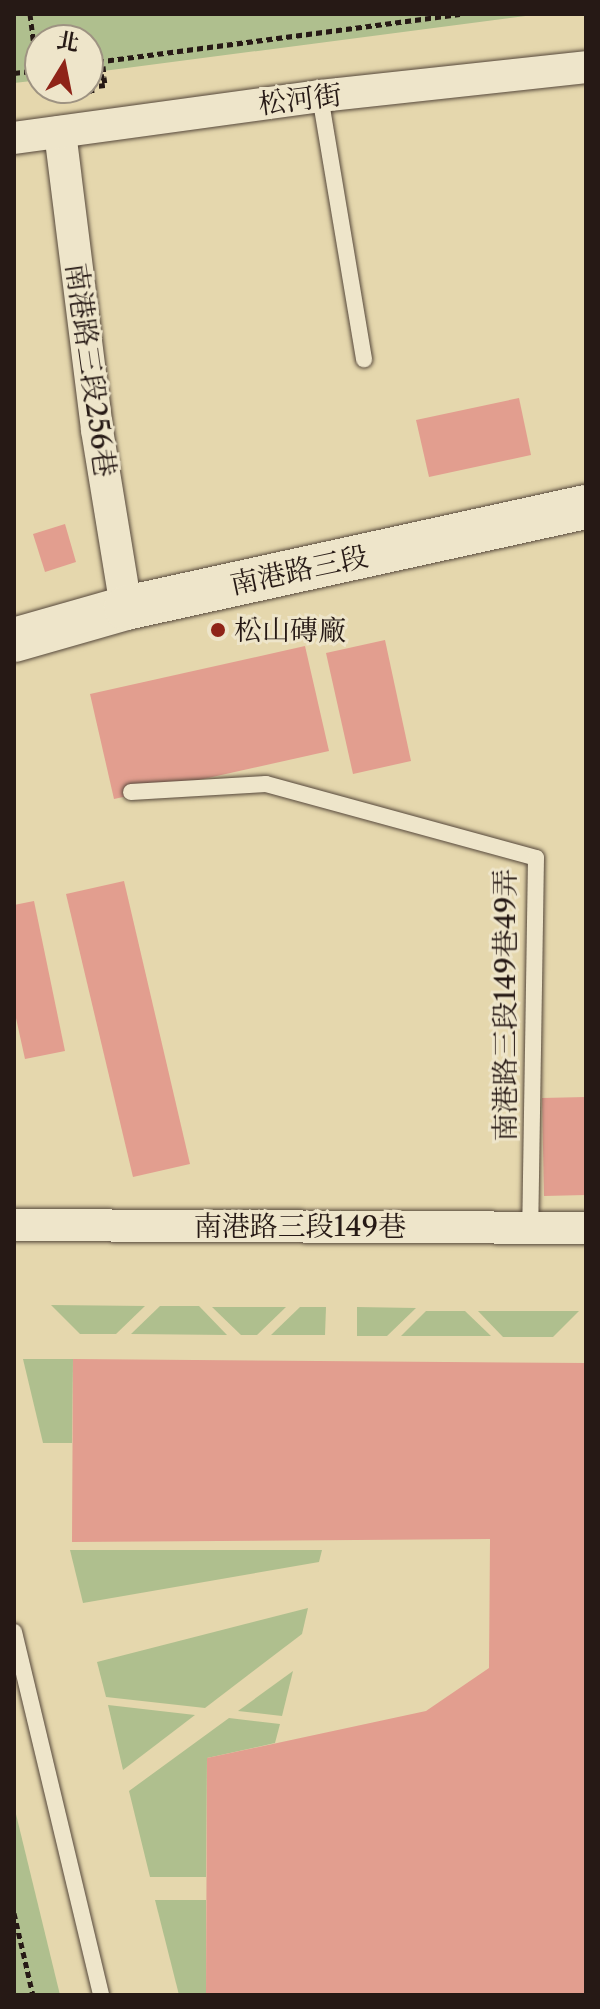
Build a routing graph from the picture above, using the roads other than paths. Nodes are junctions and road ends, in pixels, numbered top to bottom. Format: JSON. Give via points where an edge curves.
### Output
{"nodes":[{"id":1,"x":586,"y":67,"type":"edge"},
{"id":2,"x":320,"y":96,"type":"junction"},
{"id":3,"x":60,"y":132,"type":"junction"},
{"id":4,"x":14,"y":138,"type":"edge"},
{"id":5,"x":364,"y":359,"type":"dead end"},
{"id":6,"x":586,"y":507,"type":"edge"},
{"id":7,"x":126,"y":608,"type":"junction"},
{"id":8,"x":14,"y":640,"type":"edge"},
{"id":9,"x":131,"y":792,"type":"dead end"},
{"id":10,"x":14,"y":1225,"type":"edge"},
{"id":11,"x":530,"y":1227,"type":"junction"},
{"id":12,"x":586,"y":1228,"type":"edge"},
{"id":13,"x":14,"y":1632,"type":"edge"},
{"id":14,"x":101,"y":1995,"type":"edge"}],
"edges":[{"from":1,"to":2,"type":"street","name":"松河街"},
{"from":2,"to":3,"type":"street","name":"松河街"},
{"from":2,"to":5,"type":"lane"},
{"from":3,"to":4,"type":"street","name":"松河街"},
{"from":3,"to":7,"type":"street","name":"南港路三段256巷","via":[[97,430]]},
{"from":6,"to":7,"type":"main road","name":"南港路三段"},
{"from":7,"to":8,"type":"main road","name":"南港路三段"},
{"from":9,"to":11,"type":"lane","name":"南港路三段149巷49弄","via":[[266,784],[536,858]]},
{"from":10,"to":11,"type":"street","name":"南港路三段149巷"},
{"from":11,"to":12,"type":"street","name":"南港路三段149巷"},
{"from":13,"to":14,"type":"lane"}]}
